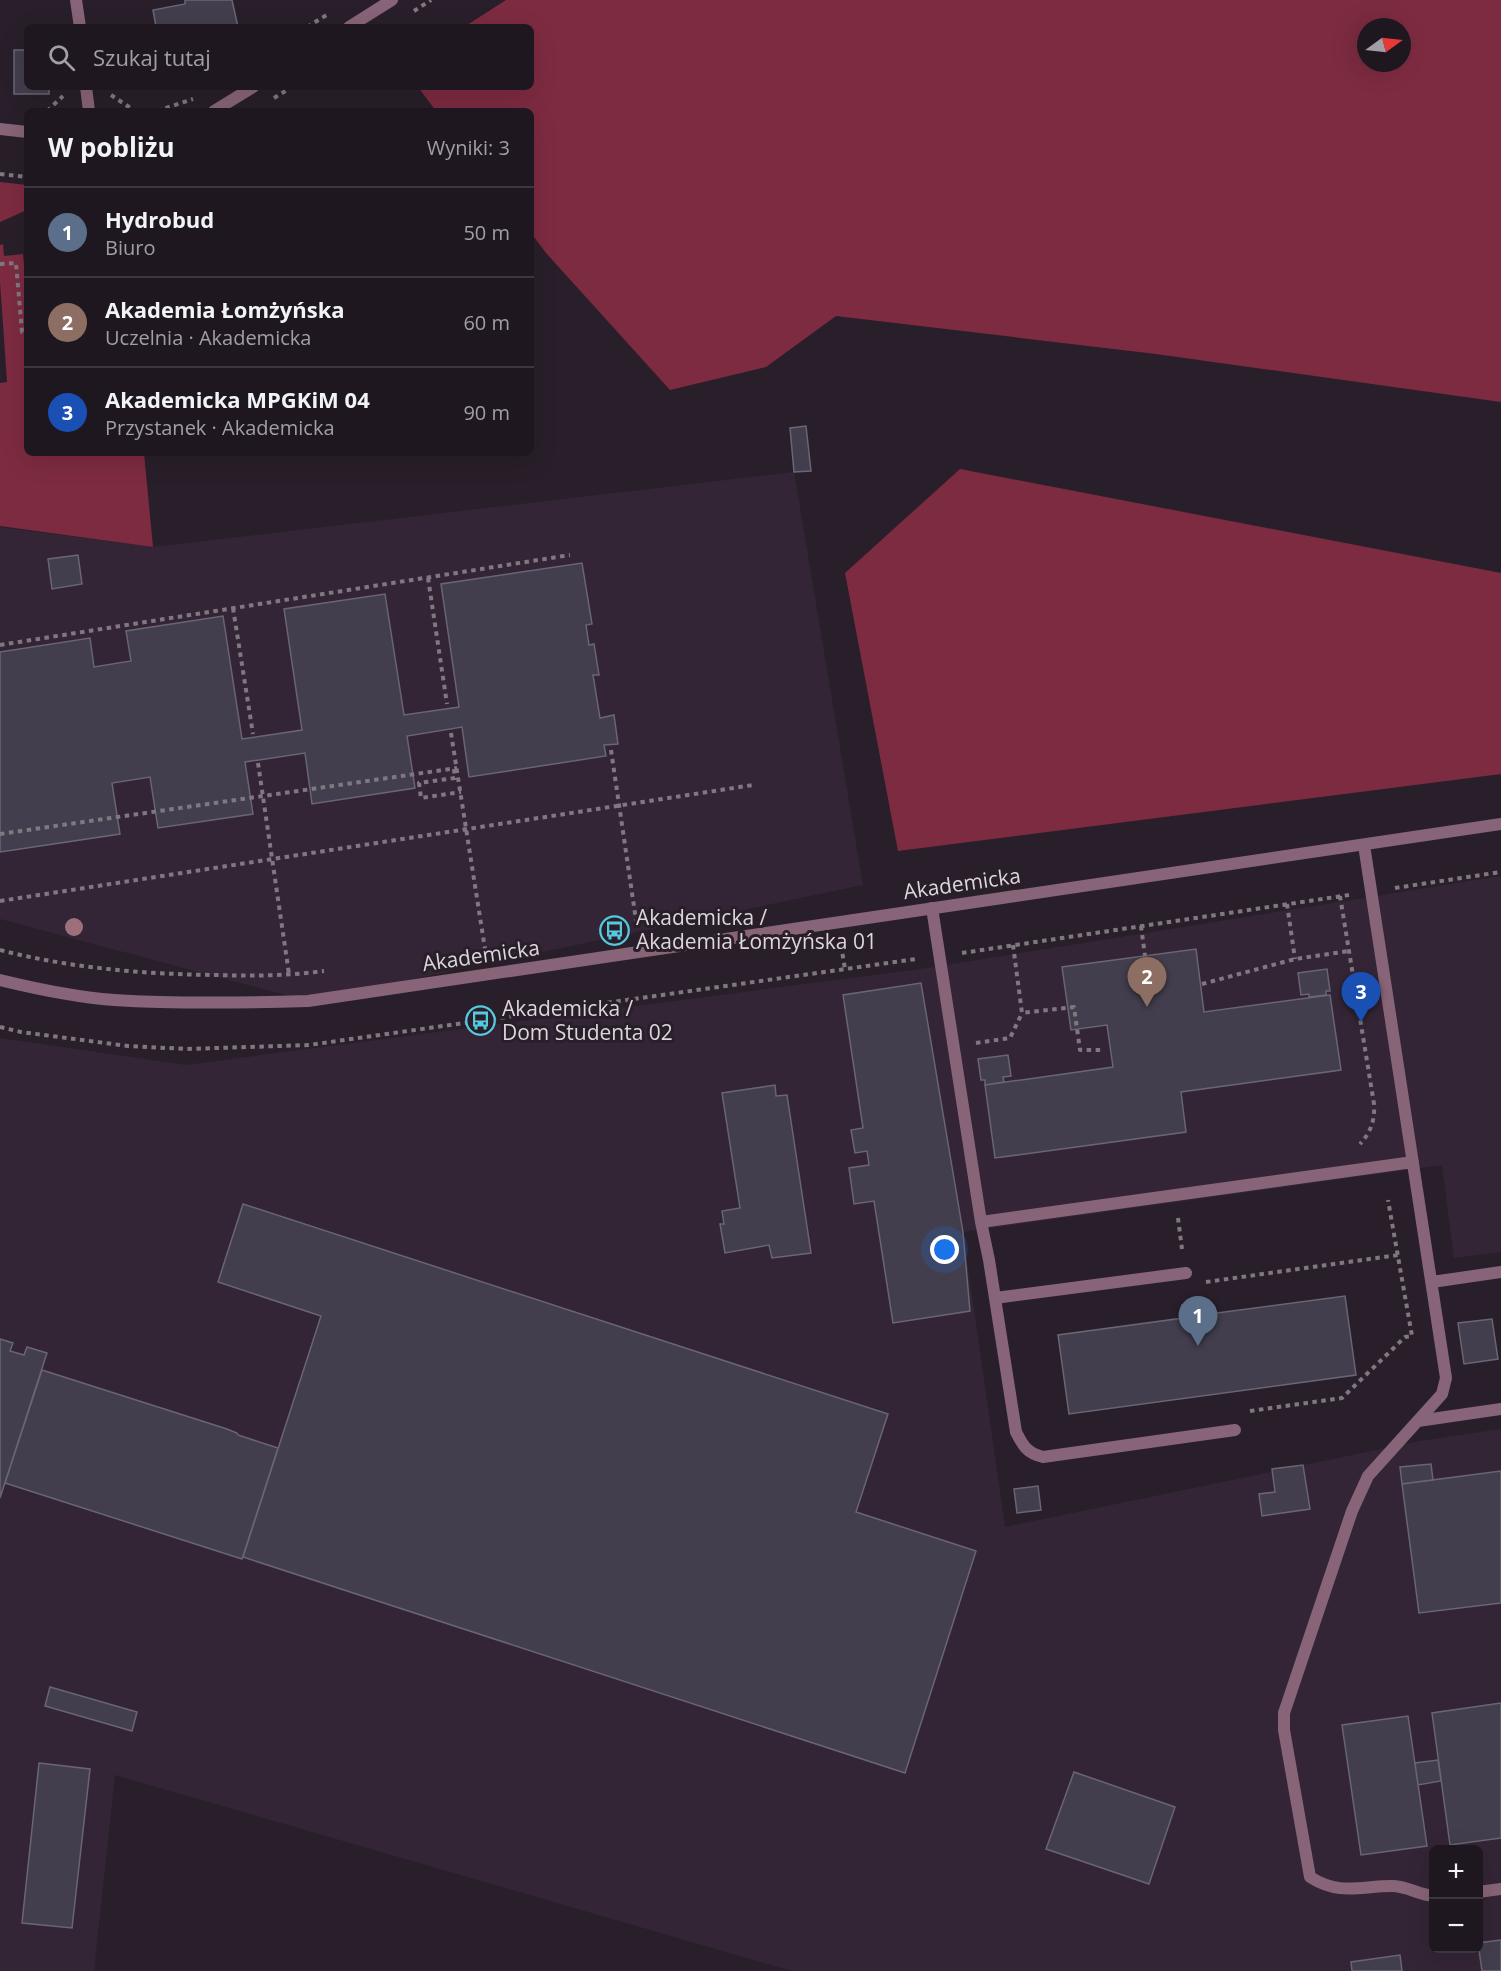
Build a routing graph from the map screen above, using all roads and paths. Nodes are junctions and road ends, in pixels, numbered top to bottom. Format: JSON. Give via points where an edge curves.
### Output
{"nodes":[{"id":1,"x":76,"y":0,"type":"edge"},
{"id":2,"x":392,"y":0,"type":"edge"},
{"id":3,"x":80,"y":24,"type":"edge"},
{"id":4,"x":354,"y":24,"type":"edge"},
{"id":5,"x":86,"y":90,"type":"edge"},
{"id":6,"x":248,"y":90,"type":"edge"},
{"id":7,"x":105,"y":91,"type":"dead end"},
{"id":8,"x":66,"y":93,"type":"dead end"},
{"id":9,"x":201,"y":93,"type":"dead end"},
{"id":10,"x":50,"y":108,"type":"edge"},
{"id":11,"x":89,"y":108,"type":"edge"},
{"id":12,"x":130,"y":108,"type":"edge"},
{"id":13,"x":166,"y":108,"type":"edge"},
{"id":14,"x":219,"y":108,"type":"edge"},
{"id":15,"x":0,"y":129,"type":"edge"},
{"id":16,"x":24,"y":132,"type":"edge"},
{"id":17,"x":0,"y":174,"type":"edge"},
{"id":18,"x":24,"y":177,"type":"edge"},
{"id":19,"x":0,"y":264,"type":"edge"},
{"id":20,"x":24,"y":332,"type":"edge"},
{"id":21,"x":570,"y":555,"type":"dead end"},
{"id":22,"x":428,"y":578,"type":"junction"},
{"id":23,"x":233,"y":608,"type":"junction"},
{"id":24,"x":0,"y":645,"type":"edge"},
{"id":25,"x":447,"y":704,"type":"dead end"},
{"id":26,"x":452,"y":733,"type":"dead end"},
{"id":27,"x":253,"y":734,"type":"dead end"},
{"id":28,"x":611,"y":750,"type":"dead end"},
{"id":29,"x":258,"y":763,"type":"dead end"},
{"id":30,"x":455,"y":769,"type":"junction"},
{"id":31,"x":753,"y":785,"type":"dead end"},
{"id":32,"x":460,"y":792,"type":"junction"},
{"id":33,"x":263,"y":796,"type":"junction"},
{"id":34,"x":619,"y":805,"type":"junction"},
{"id":35,"x":1501,"y":824,"type":"edge"},
{"id":36,"x":466,"y":829,"type":"junction"},
{"id":37,"x":0,"y":834,"type":"edge"},
{"id":38,"x":1364,"y":845,"type":"junction"},
{"id":39,"x":273,"y":859,"type":"junction"},
{"id":40,"x":1501,"y":872,"type":"edge"},
{"id":41,"x":1371,"y":891,"type":"junction"},
{"id":42,"x":1340,"y":896,"type":"junction"},
{"id":43,"x":0,"y":901,"type":"edge"},
{"id":44,"x":1287,"y":904,"type":"junction"},
{"id":45,"x":932,"y":908,"type":"junction"},
{"id":46,"x":1141,"y":926,"type":"junction"},
{"id":47,"x":626,"y":928,"type":"dead end"},
{"id":48,"x":1012,"y":945,"type":"junction"},
{"id":49,"x":497,"y":947,"type":"dead end"},
{"id":50,"x":485,"y":949,"type":"junction"},
{"id":51,"x":0,"y":950,"type":"edge"},
{"id":52,"x":474,"y":951,"type":"dead end"},
{"id":53,"x":1349,"y":951,"type":"junction"},
{"id":54,"x":939,"y":956,"type":"junction"},
{"id":55,"x":1145,"y":956,"type":"dead end"},
{"id":56,"x":1295,"y":959,"type":"junction"},
{"id":57,"x":326,"y":971,"type":"dead end"},
{"id":58,"x":290,"y":974,"type":"junction"},
{"id":59,"x":0,"y":980,"type":"edge"},
{"id":60,"x":1202,"y":984,"type":"dead end"},
{"id":61,"x":1022,"y":1013,"type":"junction"},
{"id":62,"x":0,"y":1027,"type":"edge"},
{"id":63,"x":969,"y":1044,"type":"dead end"},
{"id":64,"x":1101,"y":1050,"type":"dead end"},
{"id":65,"x":1354,"y":1149,"type":"dead end"},
{"id":66,"x":1413,"y":1162,"type":"junction"},
{"id":67,"x":1174,"y":1194,"type":"junction"},
{"id":68,"x":1388,"y":1200,"type":"dead end"},
{"id":69,"x":981,"y":1222,"type":"junction"},
{"id":70,"x":1398,"y":1255,"type":"junction"},
{"id":71,"x":1501,"y":1272,"type":"edge"},
{"id":72,"x":1186,"y":1273,"type":"junction"},
{"id":73,"x":1431,"y":1281,"type":"junction"},
{"id":74,"x":995,"y":1298,"type":"junction"},
{"id":75,"x":1501,"y":1409,"type":"edge"},
{"id":76,"x":1418,"y":1420,"type":"junction"},
{"id":77,"x":1235,"y":1430,"type":"joint"},
{"id":78,"x":1501,"y":1889,"type":"edge"},
{"id":79,"x":1483,"y":1891,"type":"edge"},
{"id":80,"x":1429,"y":1896,"type":"edge"}],
"edges":[{"from":1,"to":3,"type":"street"},
{"from":2,"to":4,"type":"street"},
{"from":5,"to":11,"type":"street"},
{"from":6,"to":14,"type":"street"},
{"from":7,"to":12,"type":"path"},
{"from":8,"to":10,"type":"path"},
{"from":9,"to":13,"type":"path"},
{"from":15,"to":16,"type":"street"},
{"from":17,"to":18,"type":"path"},
{"from":19,"to":20,"type":"path","via":[[16,263]]},
{"from":21,"to":22,"type":"path"},
{"from":22,"to":23,"type":"path"},
{"from":22,"to":25,"type":"path"},
{"from":23,"to":24,"type":"path"},
{"from":23,"to":27,"type":"path"},
{"from":26,"to":30,"type":"path"},
{"from":28,"to":34,"type":"path"},
{"from":29,"to":33,"type":"path"},
{"from":30,"to":32,"type":"path"},
{"from":30,"to":32,"type":"path","via":[[455,778],[419,783],[421,798]]},
{"from":30,"to":33,"type":"path"},
{"from":31,"to":34,"type":"path"},
{"from":32,"to":36,"type":"path"},
{"from":33,"to":37,"type":"path"},
{"from":33,"to":39,"type":"path"},
{"from":34,"to":36,"type":"path"},
{"from":34,"to":47,"type":"path","via":[[637,927]]},
{"from":35,"to":38,"type":"street","name":"Akademicka"},
{"from":36,"to":39,"type":"path"},
{"from":36,"to":50,"type":"path"},
{"from":38,"to":41,"type":"street"},
{"from":38,"to":45,"type":"street","name":"Akademicka"},
{"from":39,"to":43,"type":"path"},
{"from":39,"to":58,"type":"path"},
{"from":40,"to":41,"type":"path"},
{"from":41,"to":42,"type":"path"},
{"from":41,"to":66,"type":"street"},
{"from":42,"to":44,"type":"path"},
{"from":42,"to":53,"type":"path"},
{"from":44,"to":46,"type":"path"},
{"from":44,"to":56,"type":"path"},
{"from":45,"to":54,"type":"street"},
{"from":45,"to":59,"type":"street","name":"Akademicka","via":[[308,1001],[112,1000]]},
{"from":46,"to":48,"type":"path"},
{"from":46,"to":55,"type":"path"},
{"from":48,"to":54,"type":"path"},
{"from":48,"to":61,"type":"path"},
{"from":49,"to":50,"type":"path"},
{"from":50,"to":52,"type":"path"},
{"from":51,"to":58,"type":"path","via":[[38,960],[129,971]]},
{"from":53,"to":56,"type":"path"},
{"from":53,"to":65,"type":"path","via":[[1375,1113],[1370,1131]]},
{"from":54,"to":62,"type":"path","via":[[309,1045],[187,1049],[128,1046]]},
{"from":54,"to":69,"type":"street"},
{"from":56,"to":60,"type":"path"},
{"from":57,"to":58,"type":"path"},
{"from":61,"to":63,"type":"path","via":[[1010,1038]]},
{"from":61,"to":64,"type":"path","via":[[1074,1007],[1080,1050]]},
{"from":66,"to":67,"type":"street"},
{"from":66,"to":73,"type":"street"},
{"from":67,"to":69,"type":"street"},
{"from":67,"to":72,"type":"path"},
{"from":68,"to":70,"type":"path"},
{"from":69,"to":74,"type":"street"},
{"from":70,"to":72,"type":"path","via":[[1188,1284]]},
{"from":70,"to":77,"type":"path","via":[[1412,1336],[1405,1337],[1342,1398],[1232,1414]]},
{"from":71,"to":73,"type":"street"},
{"from":72,"to":74,"type":"street"},
{"from":73,"to":76,"type":"street","via":[[1446,1378],[1442,1394]]},
{"from":74,"to":77,"type":"street","via":[[1016,1432],[1032,1454],[1043,1456]]},
{"from":75,"to":76,"type":"street"},
{"from":76,"to":80,"type":"street","via":[[1368,1476],[1352,1511],[1284,1713],[1284,1730],[1310,1877],[1331,1888],[1392,1886]]},
{"from":78,"to":79,"type":"street"}]}
